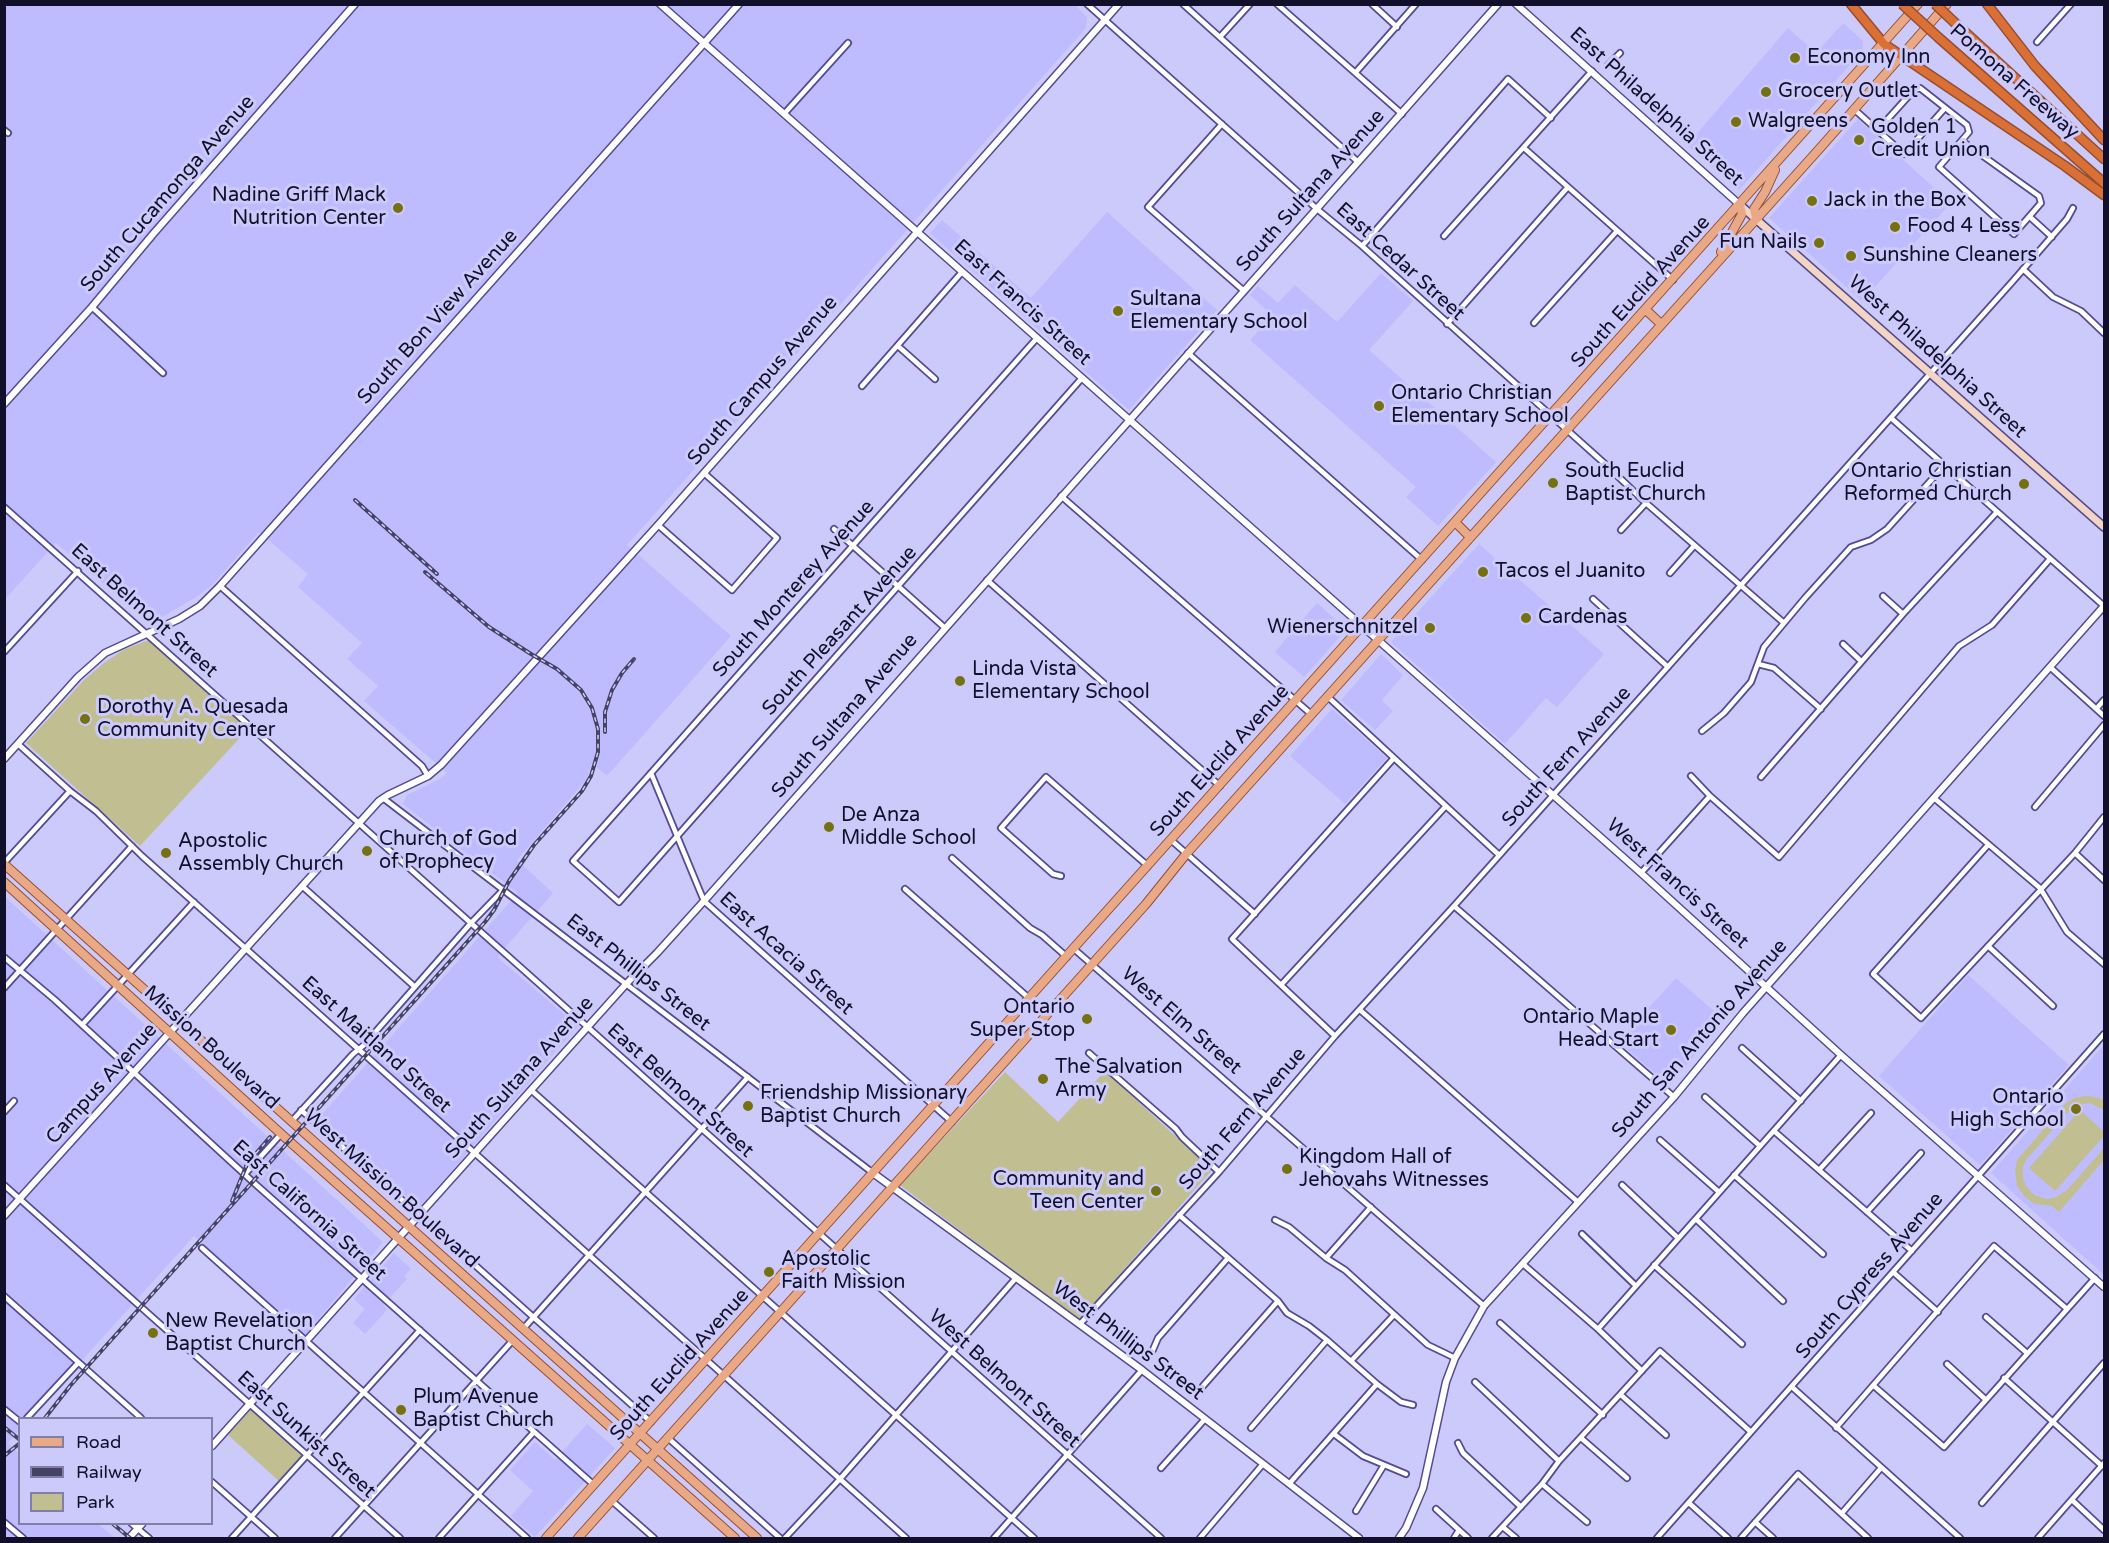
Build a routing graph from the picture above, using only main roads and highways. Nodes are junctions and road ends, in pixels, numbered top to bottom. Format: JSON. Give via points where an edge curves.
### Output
{"nodes":[{"id":1,"x":1851,"y":4,"type":"edge"},
{"id":2,"x":1902,"y":4,"type":"edge"},
{"id":3,"x":1918,"y":4,"type":"edge"},
{"id":4,"x":1935,"y":4,"type":"edge"},
{"id":5,"x":1947,"y":4,"type":"edge"},
{"id":6,"x":1987,"y":4,"type":"edge"},
{"id":7,"x":1884,"y":44,"type":"junction"},
{"id":8,"x":1901,"y":57,"type":"junction"},
{"id":9,"x":2104,"y":140,"type":"edge"},
{"id":10,"x":1784,"y":156,"type":"junction"},
{"id":11,"x":2104,"y":159,"type":"edge"},
{"id":12,"x":2104,"y":183,"type":"edge"},
{"id":13,"x":2104,"y":195,"type":"edge"},
{"id":14,"x":1740,"y":205,"type":"junction"},
{"id":15,"x":1748,"y":211,"type":"joint"},
{"id":16,"x":1756,"y":218,"type":"junction"},
{"id":17,"x":1706,"y":274,"type":"junction"},
{"id":18,"x":1646,"y":310,"type":"junction"},
{"id":19,"x":1662,"y":324,"type":"junction"},
{"id":20,"x":1456,"y":523,"type":"junction"},
{"id":21,"x":2104,"y":527,"type":"edge"},
{"id":22,"x":1470,"y":537,"type":"junction"},
{"id":23,"x":4,"y":863,"type":"edge"},
{"id":24,"x":4,"y":882,"type":"edge"},
{"id":25,"x":640,"y":1434,"type":"junction"},
{"id":26,"x":631,"y":1444,"type":"junction"},
{"id":27,"x":658,"y":1449,"type":"junction"},
{"id":28,"x":648,"y":1460,"type":"junction"},
{"id":29,"x":546,"y":1539,"type":"edge"},
{"id":30,"x":578,"y":1539,"type":"edge"},
{"id":31,"x":735,"y":1539,"type":"edge"},
{"id":32,"x":757,"y":1539,"type":"edge"}],
"edges":[{"from":1,"to":7,"type":"highway"},
{"from":2,"to":12,"type":"highway","name":"Pomona Freeway","bridge":true},
{"from":3,"to":7,"type":"main road","name":"South Euclid Avenue"},
{"from":4,"to":11,"type":"highway","name":"Pomona Freeway","bridge":true},
{"from":5,"to":8,"type":"main road","name":"South Euclid Avenue"},
{"from":6,"to":9,"type":"highway","via":[[2035,66]]},
{"from":7,"to":8,"type":"highway"},
{"from":7,"to":10,"type":"main road","name":"South Euclid Avenue"},
{"from":8,"to":13,"type":"highway"},
{"from":8,"to":16,"type":"main road","name":"South Euclid Avenue"},
{"from":10,"to":14,"type":"main road","name":"South Euclid Avenue"},
{"from":10,"to":16,"type":"main road","via":[[1754,208]]},
{"from":14,"to":15,"type":"main road","name":"East Philadelphia Street"},
{"from":14,"to":17,"type":"main road","via":[[1741,216]]},
{"from":14,"to":18,"type":"main road","name":"South Euclid Avenue"},
{"from":15,"to":16,"type":"main road","name":"West Philadelphia Street"},
{"from":16,"to":17,"type":"main road","name":"South Euclid Avenue"},
{"from":16,"to":21,"type":"main road","name":"West Philadelphia Street"},
{"from":17,"to":19,"type":"main road","name":"South Euclid Avenue"},
{"from":18,"to":19,"type":"main road"},
{"from":18,"to":20,"type":"main road","name":"South Euclid Avenue"},
{"from":19,"to":22,"type":"main road","name":"South Euclid Avenue"},
{"from":20,"to":22,"type":"main road"},
{"from":20,"to":25,"type":"main road","name":"South Euclid Avenue"},
{"from":22,"to":27,"type":"main road","name":"South Euclid Avenue"},
{"from":23,"to":25,"type":"main road","name":"West Mission Boulevard"},
{"from":24,"to":26,"type":"main road","name":"Mission Boulevard"},
{"from":25,"to":26,"type":"main road","name":"South Euclid Avenue"},
{"from":25,"to":27,"type":"main road","name":"West Mission Boulevard"},
{"from":26,"to":28,"type":"main road","name":"Mission Boulevard"},
{"from":26,"to":29,"type":"main road","name":"South Euclid Avenue"},
{"from":27,"to":28,"type":"main road","name":"South Euclid Avenue"},
{"from":27,"to":32,"type":"main road","name":"West Mission Boulevard"},
{"from":28,"to":30,"type":"main road","name":"South Euclid Avenue"},
{"from":28,"to":31,"type":"main road"}]}
